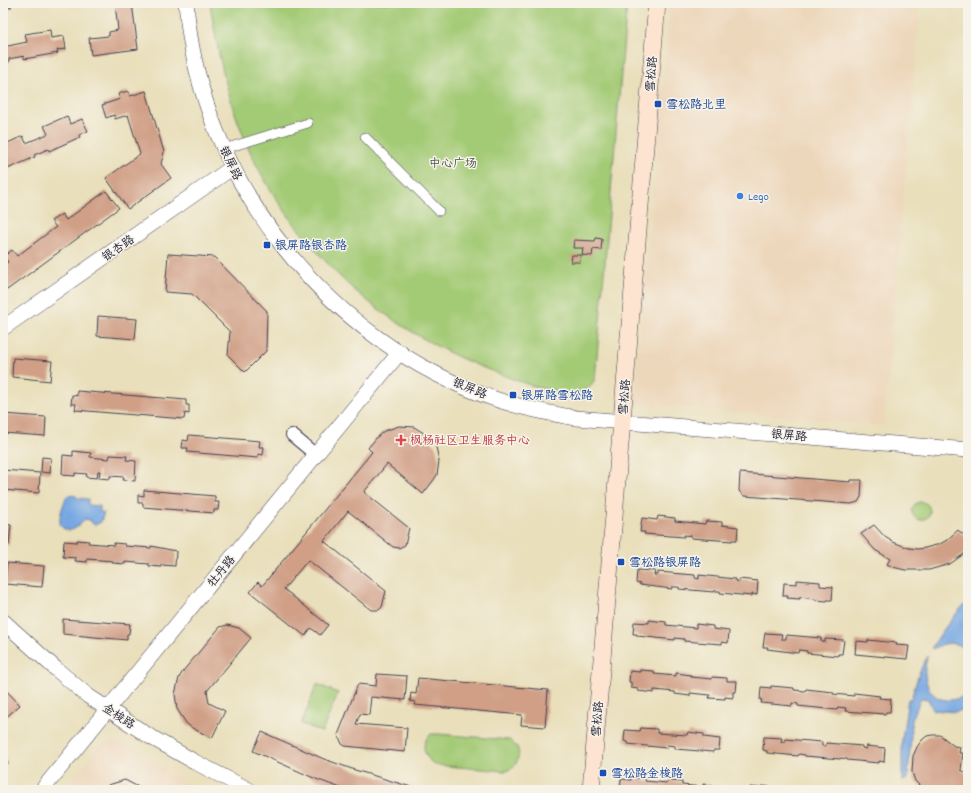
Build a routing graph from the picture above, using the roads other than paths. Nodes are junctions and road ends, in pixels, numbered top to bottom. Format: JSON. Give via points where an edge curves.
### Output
{"nodes":[{"id":1,"x":186,"y":3,"type":"edge"},
{"id":2,"x":646,"y":3,"type":"edge"},
{"id":3,"x":657,"y":3,"type":"edge"},
{"id":4,"x":308,"y":123,"type":"dead end"},
{"id":5,"x":365,"y":137,"type":"dead end"},
{"id":6,"x":224,"y":149,"type":"junction"},
{"id":7,"x":233,"y":168,"type":"junction"},
{"id":8,"x":438,"y":212,"type":"dead end"},
{"id":9,"x":3,"y":328,"type":"edge"},
{"id":10,"x":400,"y":352,"type":"junction"},
{"id":11,"x":616,"y":421,"type":"junction"},
{"id":12,"x":292,"y":435,"type":"dead end"},
{"id":13,"x":968,"y":450,"type":"edge"},
{"id":14,"x":316,"y":455,"type":"junction"},
{"id":15,"x":3,"y":621,"type":"edge"},
{"id":16,"x":108,"y":709,"type":"junction"},
{"id":17,"x":42,"y":790,"type":"edge"},
{"id":18,"x":249,"y":790,"type":"edge"},
{"id":19,"x":579,"y":790,"type":"edge"},
{"id":20,"x":591,"y":790,"type":"edge"}],
"edges":[{"from":1,"to":6,"type":"street","name":"银屏路","via":[[191,42],[204,99]]},
{"from":2,"to":11,"type":"main road","name":"雪松路"},
{"from":3,"to":11,"type":"main road","name":"雪松路"},
{"from":4,"to":6,"type":"street"},
{"from":5,"to":8,"type":"street"},
{"from":6,"to":7,"type":"street","name":"银屏路"},
{"from":7,"to":9,"type":"street","name":"银杏路"},
{"from":7,"to":10,"type":"street","name":"银屏路","via":[[273,233],[308,276],[350,317]]},
{"from":10,"to":11,"type":"street","name":"银屏路","via":[[430,370],[494,398],[576,418]]},
{"from":10,"to":14,"type":"street","name":"牡丹路"},
{"from":11,"to":13,"type":"street","name":"银屏路"},
{"from":11,"to":19,"type":"main road","name":"雪松路"},
{"from":11,"to":20,"type":"main road","name":"雪松路"},
{"from":12,"to":14,"type":"street"},
{"from":14,"to":16,"type":"street","name":"牡丹路"},
{"from":15,"to":16,"type":"street","name":"金梭路","via":[[88,696]]},
{"from":16,"to":17,"type":"street","name":"牡丹路"},
{"from":16,"to":18,"type":"street","name":"金梭路","via":[[175,751]]}]}
